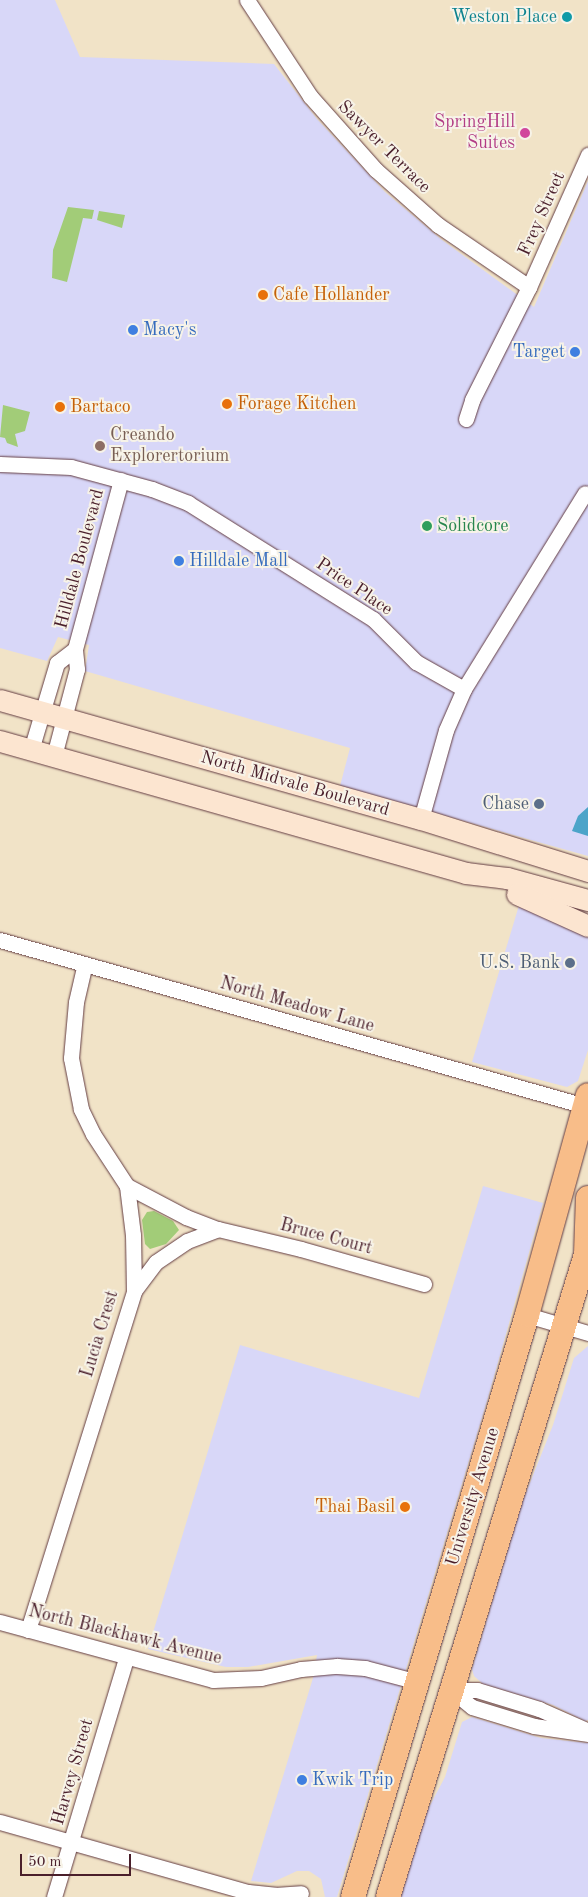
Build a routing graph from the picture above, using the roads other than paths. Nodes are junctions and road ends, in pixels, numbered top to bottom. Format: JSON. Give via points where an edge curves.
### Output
{"nodes":[{"id":1,"x":247,"y":0,"type":"edge"},
{"id":2,"x":588,"y":155,"type":"edge"},
{"id":3,"x":529,"y":287,"type":"junction"},
{"id":4,"x":466,"y":419,"type":"dead end"},
{"id":5,"x":0,"y":464,"type":"edge"},
{"id":6,"x":121,"y":480,"type":"junction"},
{"id":7,"x":585,"y":493,"type":"dead end"},
{"id":8,"x":75,"y":649,"type":"junction"},
{"id":9,"x":464,"y":689,"type":"junction"},
{"id":10,"x":0,"y":700,"type":"edge"},
{"id":11,"x":42,"y":712,"type":"junction"},
{"id":12,"x":65,"y":718,"type":"junction"},
{"id":13,"x":0,"y":741,"type":"edge"},
{"id":14,"x":31,"y":750,"type":"junction"},
{"id":15,"x":54,"y":756,"type":"junction"},
{"id":16,"x":421,"y":819,"type":"junction"},
{"id":17,"x":588,"y":871,"type":"edge"},
{"id":18,"x":466,"y":873,"type":"junction"},
{"id":19,"x":588,"y":900,"type":"edge"},
{"id":20,"x":588,"y":926,"type":"edge"},
{"id":21,"x":0,"y":940,"type":"edge"},
{"id":22,"x":86,"y":964,"type":"junction"},
{"id":23,"x":586,"y":1100,"type":"edge"},
{"id":24,"x":127,"y":1186,"type":"junction"},
{"id":25,"x":588,"y":1198,"type":"edge"},
{"id":26,"x":218,"y":1229,"type":"junction"},
{"id":27,"x":587,"y":1252,"type":"edge"},
{"id":28,"x":424,"y":1284,"type":"dead end"},
{"id":29,"x":134,"y":1291,"type":"junction"},
{"id":30,"x":527,"y":1315,"type":"junction"},
{"id":31,"x":564,"y":1326,"type":"junction"},
{"id":32,"x":588,"y":1333,"type":"edge"},
{"id":33,"x":438,"y":1614,"type":"junction"},
{"id":34,"x":0,"y":1622,"type":"edge"},
{"id":35,"x":28,"y":1630,"type":"junction"},
{"id":36,"x":126,"y":1658,"type":"junction"},
{"id":37,"x":418,"y":1682,"type":"junction"},
{"id":38,"x":451,"y":1690,"type":"junction"},
{"id":39,"x":588,"y":1732,"type":"edge"},
{"id":40,"x":426,"y":1770,"type":"junction"},
{"id":41,"x":0,"y":1822,"type":"edge"},
{"id":42,"x":72,"y":1842,"type":"junction"},
{"id":43,"x":302,"y":1893,"type":"dead end"},
{"id":44,"x":54,"y":1897,"type":"edge"},
{"id":45,"x":353,"y":1897,"type":"edge"},
{"id":46,"x":388,"y":1897,"type":"edge"}],
"edges":[{"from":1,"to":3,"type":"street","name":"Sawyer Terrace","via":[[289,67],[370,164],[438,225]]},
{"from":2,"to":3,"type":"street","name":"Frey Street"},
{"from":3,"to":4,"type":"street","name":"Frey Street","via":[[472,400]]},
{"from":5,"to":6,"type":"street","name":"Price Place","via":[[71,467]]},
{"from":6,"to":8,"type":"street","name":"Hilldale Boulevard"},
{"from":6,"to":9,"type":"street","name":"Price Place","via":[[188,503],[373,619],[416,662]]},
{"from":7,"to":9,"type":"street"},
{"from":8,"to":11,"type":"street","name":"Hilldale Boulevard","via":[[57,663]]},
{"from":8,"to":12,"type":"street","name":"Hilldale Boulevard","via":[[77,669]]},
{"from":9,"to":16,"type":"street","via":[[446,730]]},
{"from":10,"to":11,"type":"main road","name":"North Midvale Boulevard"},
{"from":11,"to":12,"type":"main road","name":"North Midvale Boulevard"},
{"from":11,"to":14,"type":"street","name":"Hilldale Boulevard"},
{"from":12,"to":15,"type":"street","name":"Hilldale Boulevard"},
{"from":12,"to":16,"type":"main road","name":"North Midvale Boulevard"},
{"from":13,"to":14,"type":"main road"},
{"from":14,"to":15,"type":"main road"},
{"from":15,"to":18,"type":"main road"},
{"from":16,"to":17,"type":"main road","name":"North Midvale Boulevard"},
{"from":18,"to":19,"type":"main road","via":[[506,878]]},
{"from":18,"to":20,"type":"main road","via":[[543,903]]},
{"from":21,"to":22,"type":"street","name":"North Meadow Lane"},
{"from":22,"to":23,"type":"street","name":"North Meadow Lane"},
{"from":22,"to":24,"type":"street","name":"Lucia Crest","via":[[72,1030],[71,1058],[75,1084],[81,1109],[93,1134]]},
{"from":23,"to":30,"type":"main road","name":"University Avenue"},
{"from":24,"to":26,"type":"street","name":"Bruce Court","via":[[186,1217]]},
{"from":24,"to":29,"type":"street","name":"Lucia Crest","via":[[134,1235]]},
{"from":25,"to":27,"type":"main road","name":"University Avenue"},
{"from":26,"to":28,"type":"street","name":"Bruce Court","via":[[301,1248]]},
{"from":26,"to":29,"type":"street","via":[[187,1241],[156,1262]]},
{"from":27,"to":31,"type":"main road","name":"University Avenue"},
{"from":29,"to":35,"type":"street","name":"Lucia Crest"},
{"from":30,"to":31,"type":"street"},
{"from":30,"to":33,"type":"main road","name":"University Avenue"},
{"from":31,"to":32,"type":"street"},
{"from":31,"to":38,"type":"main road","name":"University Avenue"},
{"from":33,"to":37,"type":"main road","name":"University Avenue"},
{"from":33,"to":38,"type":"main road","via":[[435,1678],[442,1688]]},
{"from":34,"to":35,"type":"street","name":"North Blackhawk Avenue"},
{"from":35,"to":36,"type":"street","name":"North Blackhawk Avenue"},
{"from":36,"to":37,"type":"street","name":"North Blackhawk Avenue","via":[[213,1680],[261,1678],[301,1669],[337,1666],[365,1668]]},
{"from":36,"to":42,"type":"street","name":"Harvey Street"},
{"from":37,"to":40,"type":"main road","via":[[427,1687],[431,1697],[432,1729]]},
{"from":37,"to":45,"type":"main road","name":"University Avenue"},
{"from":38,"to":39,"type":"street","via":[[472,1707],[541,1727]]},
{"from":38,"to":40,"type":"main road","name":"University Avenue"},
{"from":40,"to":46,"type":"main road","name":"University Avenue"},
{"from":41,"to":42,"type":"street"},
{"from":42,"to":43,"type":"street","via":[[248,1892]]},
{"from":42,"to":44,"type":"street","name":"Harvey Street"}]}
